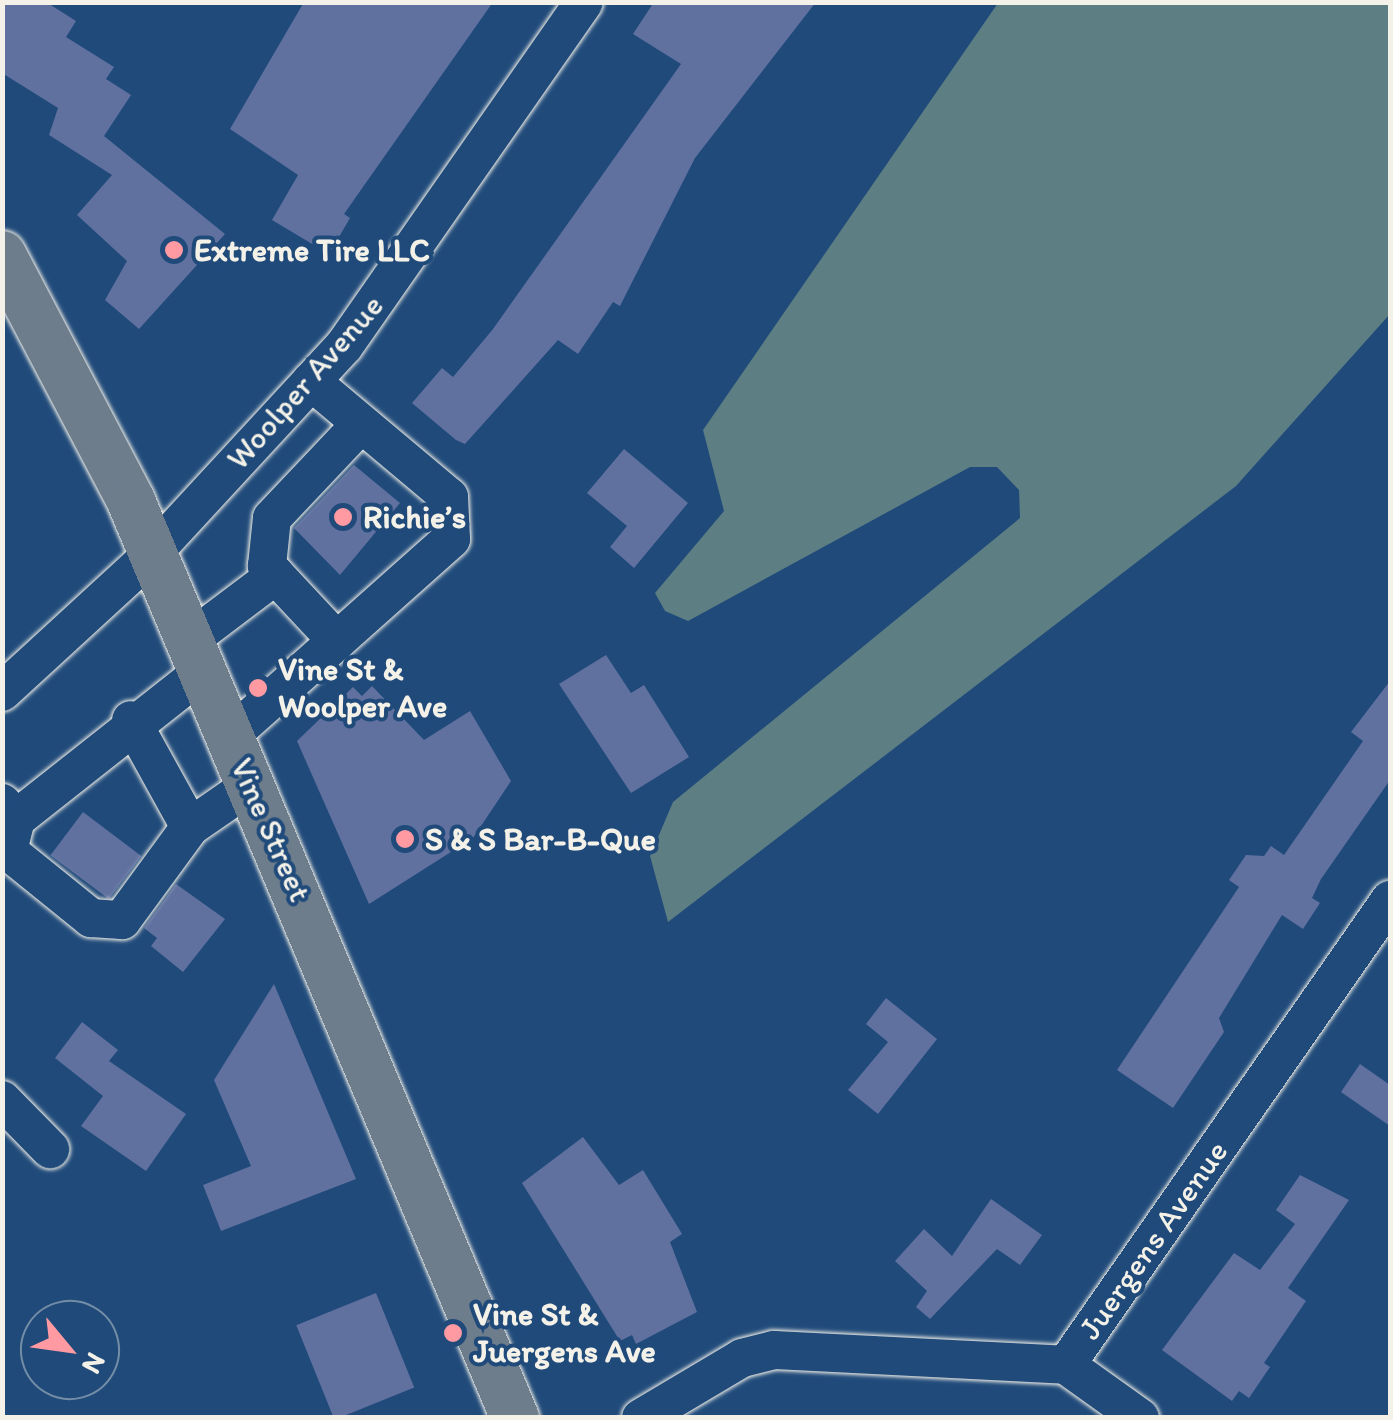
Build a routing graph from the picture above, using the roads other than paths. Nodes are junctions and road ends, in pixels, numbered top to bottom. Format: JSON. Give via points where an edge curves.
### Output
{"nodes":[{"id":1,"x":584,"y":2,"type":"edge"},
{"id":2,"x":2,"y":255,"type":"edge"},
{"id":3,"x":311,"y":381,"type":"junction"},
{"id":4,"x":362,"y":424,"type":"junction"},
{"id":5,"x":224,"y":474,"type":"junction"},
{"id":6,"x":272,"y":518,"type":"junction"},
{"id":7,"x":152,"y":555,"type":"junction"},
{"id":8,"x":276,"y":575,"type":"junction"},
{"id":9,"x":337,"y":641,"type":"junction"},
{"id":10,"x":194,"y":658,"type":"junction"},
{"id":11,"x":2,"y":692,"type":"edge"},
{"id":12,"x":130,"y":720,"type":"junction"},
{"id":13,"x":230,"y":736,"type":"junction"},
{"id":14,"x":252,"y":784,"type":"junction"},
{"id":15,"x":10,"y":811,"type":"edge"},
{"id":16,"x":190,"y":826,"type":"junction"},
{"id":17,"x":1390,"y":900,"type":"edge"},
{"id":18,"x":2,"y":1100,"type":"edge"},
{"id":19,"x":50,"y":1149,"type":"dead end"},
{"id":20,"x":1066,"y":1364,"type":"junction"},
{"id":21,"x":515,"y":1418,"type":"edge"},
{"id":22,"x":641,"y":1418,"type":"edge"},
{"id":23,"x":1140,"y":1418,"type":"edge"}],
"edges":[{"from":1,"to":3,"type":"street","name":"Woolper Avenue","via":[[426,240]]},
{"from":2,"to":7,"type":"main road","name":"Vine Street","via":[[78,384]]},
{"from":3,"to":4,"type":"street"},
{"from":3,"to":5,"type":"street","name":"Woolper Avenue"},
{"from":4,"to":6,"type":"street"},
{"from":4,"to":9,"type":"street","via":[[449,497],[451,539]]},
{"from":5,"to":6,"type":"street"},
{"from":5,"to":7,"type":"street","name":"Woolper Avenue"},
{"from":6,"to":8,"type":"street","via":[[267,566]]},
{"from":7,"to":10,"type":"main road","name":"Vine Street"},
{"from":7,"to":11,"type":"street","name":"Woolper Avenue"},
{"from":8,"to":9,"type":"street"},
{"from":8,"to":10,"type":"street"},
{"from":9,"to":13,"type":"street"},
{"from":10,"to":12,"type":"street"},
{"from":10,"to":13,"type":"main road","name":"Vine Street"},
{"from":12,"to":15,"type":"street"},
{"from":12,"to":16,"type":"street"},
{"from":13,"to":14,"type":"main road","name":"Vine Street"},
{"from":14,"to":16,"type":"street"},
{"from":14,"to":21,"type":"main road","name":"Vine Street"},
{"from":15,"to":16,"type":"street","via":[[8,851],[91,918],[122,920]]},
{"from":17,"to":20,"type":"street","name":"Juergens Avenue"},
{"from":18,"to":19,"type":"street"},
{"from":20,"to":22,"type":"street","name":"Juergens Avenue","via":[[774,1350],[742,1358]]},
{"from":20,"to":23,"type":"street"}]}
